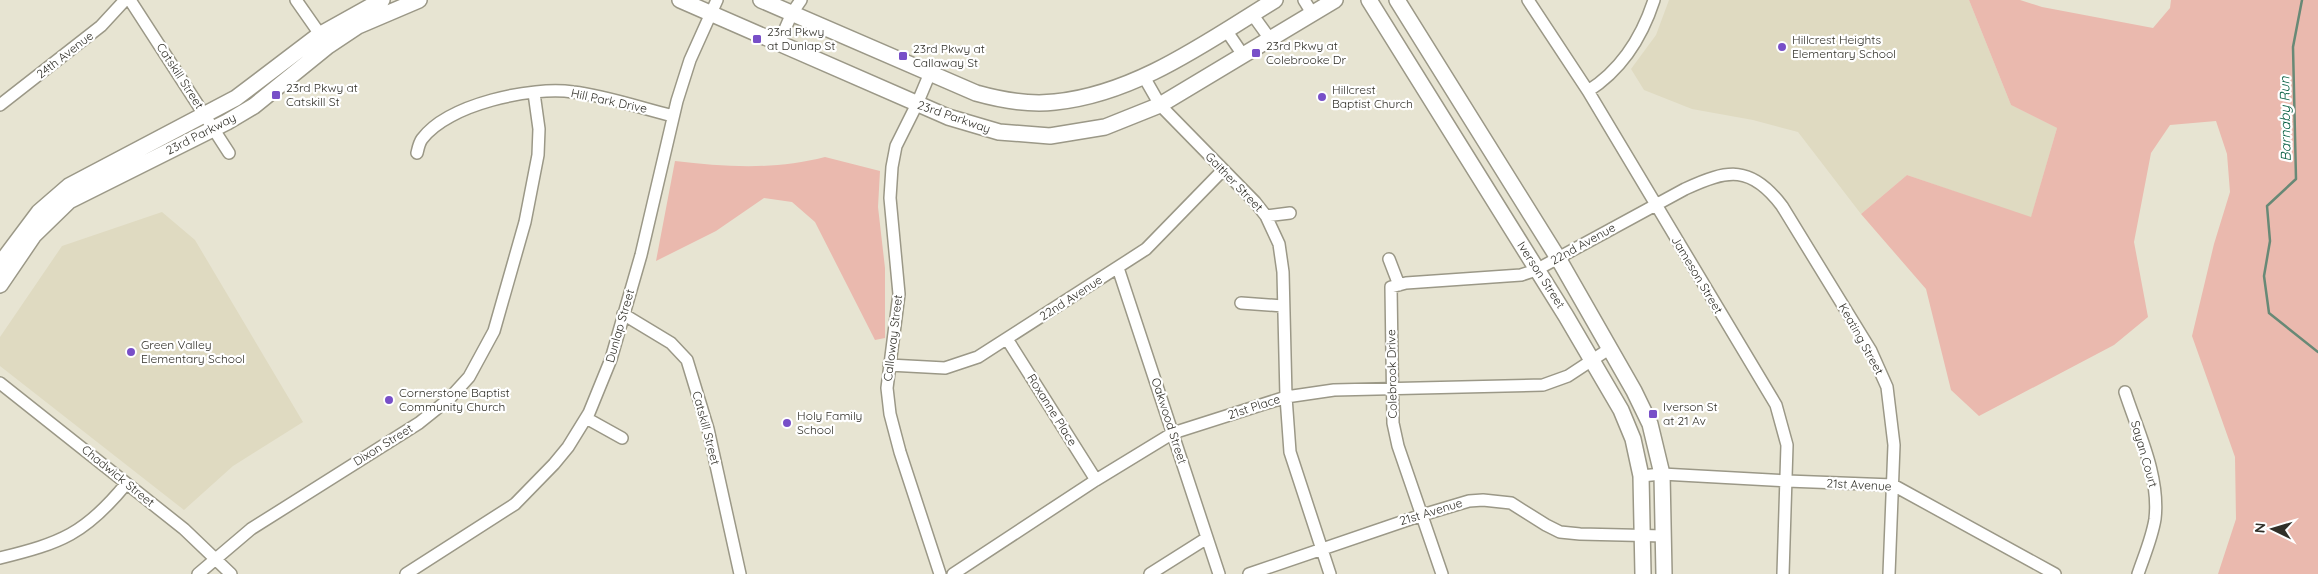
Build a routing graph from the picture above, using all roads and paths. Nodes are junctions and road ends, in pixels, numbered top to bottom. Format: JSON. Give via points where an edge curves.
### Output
{"nodes":[{"id":1,"x":126,"y":0,"type":"edge"},
{"id":2,"x":130,"y":0,"type":"edge"},
{"id":3,"x":296,"y":0,"type":"edge"},
{"id":4,"x":382,"y":0,"type":"edge"},
{"id":5,"x":419,"y":0,"type":"edge"},
{"id":6,"x":680,"y":0,"type":"edge"},
{"id":7,"x":761,"y":0,"type":"edge"},
{"id":8,"x":801,"y":0,"type":"edge"},
{"id":9,"x":1275,"y":0,"type":"edge"},
{"id":10,"x":1304,"y":0,"type":"edge"},
{"id":11,"x":1335,"y":0,"type":"edge"},
{"id":12,"x":1370,"y":0,"type":"edge"},
{"id":13,"x":1397,"y":0,"type":"edge"},
{"id":14,"x":1528,"y":0,"type":"edge"},
{"id":15,"x":1654,"y":0,"type":"edge"},
{"id":16,"x":714,"y":7,"type":"edge"},
{"id":17,"x":792,"y":13,"type":"junction"},
{"id":18,"x":1312,"y":13,"type":"junction"},
{"id":19,"x":1252,"y":14,"type":"junction"},
{"id":20,"x":1226,"y":30,"type":"junction"},
{"id":21,"x":1270,"y":39,"type":"junction"},
{"id":22,"x":324,"y":40,"type":"junction"},
{"id":23,"x":779,"y":43,"type":"junction"},
{"id":24,"x":1243,"y":55,"type":"junction"},
{"id":25,"x":930,"y":73,"type":"junction"},
{"id":26,"x":1144,"y":76,"type":"junction"},
{"id":27,"x":1588,"y":91,"type":"junction"},
{"id":28,"x":534,"y":93,"type":"junction"},
{"id":29,"x":917,"y":104,"type":"junction"},
{"id":30,"x":0,"y":105,"type":"edge"},
{"id":31,"x":1160,"y":105,"type":"junction"},
{"id":32,"x":205,"y":116,"type":"junction"},
{"id":33,"x":673,"y":116,"type":"junction"},
{"id":34,"x":214,"y":128,"type":"junction"},
{"id":35,"x":229,"y":153,"type":"dead end"},
{"id":36,"x":417,"y":154,"type":"dead end"},
{"id":37,"x":1223,"y":170,"type":"junction"},
{"id":38,"x":1707,"y":179,"type":"joint"},
{"id":39,"x":1655,"y":204,"type":"junction"},
{"id":40,"x":1290,"y":213,"type":"dead end"},
{"id":41,"x":1266,"y":216,"type":"junction"},
{"id":42,"x":1389,"y":258,"type":"dead end"},
{"id":43,"x":1558,"y":258,"type":"junction"},
{"id":44,"x":0,"y":264,"type":"edge"},
{"id":45,"x":1118,"y":268,"type":"junction"},
{"id":46,"x":1536,"y":270,"type":"junction"},
{"id":47,"x":0,"y":285,"type":"edge"},
{"id":48,"x":1395,"y":286,"type":"junction"},
{"id":49,"x":1240,"y":304,"type":"dead end"},
{"id":50,"x":1283,"y":306,"type":"junction"},
{"id":51,"x":623,"y":314,"type":"junction"},
{"id":52,"x":1008,"y":339,"type":"junction"},
{"id":53,"x":1610,"y":349,"type":"junction"},
{"id":54,"x":1593,"y":360,"type":"junction"},
{"id":55,"x":889,"y":365,"type":"junction"},
{"id":56,"x":0,"y":383,"type":"edge"},
{"id":57,"x":1391,"y":388,"type":"junction"},
{"id":58,"x":2125,"y":392,"type":"dead end"},
{"id":59,"x":1286,"y":397,"type":"junction"},
{"id":60,"x":586,"y":418,"type":"junction"},
{"id":61,"x":1173,"y":433,"type":"junction"},
{"id":62,"x":622,"y":438,"type":"dead end"},
{"id":63,"x":1662,"y":474,"type":"junction"},
{"id":64,"x":1641,"y":476,"type":"junction"},
{"id":65,"x":1096,"y":480,"type":"junction"},
{"id":66,"x":1787,"y":482,"type":"junction"},
{"id":67,"x":126,"y":484,"type":"junction"},
{"id":68,"x":1893,"y":485,"type":"junction"},
{"id":69,"x":1422,"y":514,"type":"junction"},
{"id":70,"x":1643,"y":536,"type":"junction"},
{"id":71,"x":1664,"y":536,"type":"junction"},
{"id":72,"x":1207,"y":538,"type":"junction"},
{"id":73,"x":1321,"y":548,"type":"junction"},
{"id":74,"x":0,"y":558,"type":"edge"},
{"id":75,"x":216,"y":558,"type":"junction"},
{"id":76,"x":198,"y":574,"type":"edge"},
{"id":77,"x":231,"y":574,"type":"edge"},
{"id":78,"x":406,"y":574,"type":"edge"},
{"id":79,"x":740,"y":574,"type":"edge"},
{"id":80,"x":940,"y":574,"type":"edge"},
{"id":81,"x":953,"y":574,"type":"edge"},
{"id":82,"x":1150,"y":574,"type":"edge"},
{"id":83,"x":1219,"y":574,"type":"edge"},
{"id":84,"x":1249,"y":574,"type":"edge"},
{"id":85,"x":1330,"y":574,"type":"edge"},
{"id":86,"x":1442,"y":574,"type":"edge"},
{"id":87,"x":1643,"y":574,"type":"edge"},
{"id":88,"x":1664,"y":574,"type":"edge"},
{"id":89,"x":1783,"y":574,"type":"edge"},
{"id":90,"x":1889,"y":574,"type":"edge"},
{"id":91,"x":2055,"y":574,"type":"edge"},
{"id":92,"x":2138,"y":574,"type":"edge"}],
"edges":[{"from":1,"to":30,"type":"street","name":"24th Avenue","via":[[100,26]]},
{"from":2,"to":32,"type":"street","name":"Catskill Street"},
{"from":3,"to":22,"type":"street"},
{"from":4,"to":22,"type":"street","name":"23rd Parkway"},
{"from":5,"to":22,"type":"street","name":"23rd Parkway"},
{"from":6,"to":16,"type":"street","name":"23rd Parkway"},
{"from":7,"to":17,"type":"street"},
{"from":8,"to":17,"type":"street"},
{"from":9,"to":19,"type":"street"},
{"from":10,"to":18,"type":"street"},
{"from":11,"to":18,"type":"street","name":"23rd Parkway"},
{"from":12,"to":46,"type":"street","name":"Iverson Street"},
{"from":13,"to":43,"type":"street","name":"Iverson Street"},
{"from":14,"to":27,"type":"street","name":"Jameson Street"},
{"from":15,"to":27,"type":"street","via":[[1638,39],[1604,81]]},
{"from":16,"to":23,"type":"street","name":"23rd Parkway"},
{"from":16,"to":33,"type":"street","name":"Dunlap Street","via":[[690,60]]},
{"from":17,"to":23,"type":"street"},
{"from":17,"to":25,"type":"street"},
{"from":18,"to":21,"type":"street","name":"23rd Parkway"},
{"from":19,"to":20,"type":"street"},
{"from":19,"to":21,"type":"street"},
{"from":20,"to":24,"type":"street"},
{"from":20,"to":26,"type":"street"},
{"from":21,"to":24,"type":"street","name":"23rd Parkway"},
{"from":22,"to":32,"type":"street","name":"23rd Parkway"},
{"from":22,"to":34,"type":"street","name":"23rd Parkway","via":[[254,106]]},
{"from":23,"to":29,"type":"street","name":"23rd Parkway"},
{"from":24,"to":31,"type":"street","name":"23rd Parkway"},
{"from":25,"to":26,"type":"street","via":[[976,93],[1041,103],[1075,100]]},
{"from":25,"to":29,"type":"street","name":"Calloway Street"},
{"from":26,"to":31,"type":"street","name":"Gaither Street"},
{"from":27,"to":39,"type":"street","name":"Jameson Street"},
{"from":28,"to":33,"type":"street","name":"Hill Park Drive","via":[[572,92]]},
{"from":28,"to":36,"type":"street","name":"Hill Park Drive","via":[[478,104],[446,120],[421,141]]},
{"from":28,"to":75,"type":"street","name":"Dixon Street","via":[[539,129],[538,155],[527,213],[494,331],[469,377],[450,399],[419,423],[251,529]]},
{"from":29,"to":31,"type":"street","name":"23rd Parkway","via":[[974,127],[1050,136],[1105,127]]},
{"from":29,"to":55,"type":"street","name":"Calloway Street","via":[[896,146],[890,184],[899,294]]},
{"from":31,"to":37,"type":"street","name":"Gaither Street"},
{"from":32,"to":34,"type":"street","name":"Catskill Street"},
{"from":32,"to":44,"type":"street","name":"23rd Parkway","via":[[69,186],[39,212]]},
{"from":33,"to":51,"type":"street","name":"Dunlap Street"},
{"from":34,"to":35,"type":"street","name":"Catskill Street"},
{"from":34,"to":47,"type":"street","name":"23rd Parkway","via":[[69,201],[34,236]]},
{"from":37,"to":41,"type":"street","name":"Gaither Street"},
{"from":37,"to":45,"type":"street","name":"22nd Avenue","via":[[1159,237]]},
{"from":38,"to":39,"type":"street","name":"22nd Avenue"},
{"from":38,"to":68,"type":"street","name":"Keating Street","via":[[1732,174],[1759,181],[1787,214],[1870,351],[1887,387],[1894,445]]},
{"from":39,"to":43,"type":"street","name":"22nd Avenue"},
{"from":39,"to":66,"type":"street","name":"Jameson Street","via":[[1776,405],[1787,445]]},
{"from":40,"to":41,"type":"street"},
{"from":41,"to":50,"type":"street","name":"Gaither Street","via":[[1282,256]]},
{"from":42,"to":48,"type":"street"},
{"from":43,"to":46,"type":"street","name":"22nd Avenue"},
{"from":43,"to":53,"type":"street","name":"Iverson Street"},
{"from":45,"to":52,"type":"street","name":"22nd Avenue"},
{"from":45,"to":61,"type":"street","name":"Oakwood Street"},
{"from":46,"to":48,"type":"street","name":"22nd Avenue","via":[[1521,275]]},
{"from":46,"to":54,"type":"street","name":"Iverson Street"},
{"from":48,"to":57,"type":"street","name":"Colebrook Drive"},
{"from":49,"to":50,"type":"street"},
{"from":50,"to":59,"type":"street","name":"Gaither Street"},
{"from":51,"to":60,"type":"street","name":"Dunlap Street","via":[[604,382]]},
{"from":51,"to":79,"type":"street","name":"Catskill Street","via":[[671,343],[686,360],[708,429]]},
{"from":52,"to":55,"type":"street","name":"22nd Avenue","via":[[978,357],[945,368]]},
{"from":52,"to":65,"type":"street","name":"Roxanne Place"},
{"from":53,"to":54,"type":"street","name":"21st Place"},
{"from":53,"to":63,"type":"street","name":"Iverson Street","via":[[1650,424]]},
{"from":54,"to":57,"type":"street","name":"21st Place","via":[[1568,376],[1543,385]]},
{"from":54,"to":64,"type":"street","name":"Iverson Street","via":[[1621,410],[1633,439]]},
{"from":55,"to":80,"type":"street","name":"Calloway Street","via":[[890,414]]},
{"from":56,"to":67,"type":"street","name":"Chadwick Street"},
{"from":57,"to":59,"type":"street","name":"21st Place","via":[[1334,390]]},
{"from":57,"to":69,"type":"street","name":"Colebrook Drive","via":[[1398,446]]},
{"from":58,"to":92,"type":"street","name":"Sayan Court","via":[[2152,476],[2156,506],[2152,533]]},
{"from":59,"to":61,"type":"street","name":"21st Place"},
{"from":59,"to":73,"type":"street","name":"Gaither Street","via":[[1290,452]]},
{"from":60,"to":62,"type":"street"},
{"from":60,"to":78,"type":"street","name":"Dunlap Street","via":[[554,464],[515,504]]},
{"from":61,"to":65,"type":"street","name":"21st Place"},
{"from":61,"to":72,"type":"street","name":"Oakwood Street"},
{"from":63,"to":64,"type":"street","name":"21st Avenue"},
{"from":63,"to":66,"type":"street","name":"21st Avenue"},
{"from":63,"to":71,"type":"street","name":"Iverson Street"},
{"from":64,"to":70,"type":"street","name":"Iverson Street"},
{"from":65,"to":81,"type":"street","name":"21st Place"},
{"from":66,"to":68,"type":"street","name":"21st Avenue"},
{"from":66,"to":89,"type":"street","name":"Jameson Street"},
{"from":67,"to":74,"type":"street","via":[[104,510],[74,533],[58,542]]},
{"from":67,"to":75,"type":"street","name":"Chadwick Street"},
{"from":68,"to":90,"type":"street","name":"Keating Street"},
{"from":68,"to":91,"type":"street","name":"21st Avenue"},
{"from":69,"to":70,"type":"street","name":"21st Avenue","via":[[1465,501],[1494,501],[1520,507],[1560,532]]},
{"from":69,"to":73,"type":"street","name":"21st Avenue"},
{"from":69,"to":86,"type":"street","name":"Colebrook Drive"},
{"from":70,"to":71,"type":"street","name":"21st Avenue"},
{"from":70,"to":87,"type":"street","name":"Iverson Street"},
{"from":71,"to":88,"type":"street","name":"Iverson Street"},
{"from":72,"to":82,"type":"street"},
{"from":72,"to":83,"type":"street","name":"Oakwood Street"},
{"from":73,"to":84,"type":"street","name":"21st Avenue"},
{"from":73,"to":85,"type":"street","name":"Gaither Street"},
{"from":75,"to":76,"type":"street","name":"Dixon Street"},
{"from":75,"to":77,"type":"street","name":"Chadwick Street"}]}
